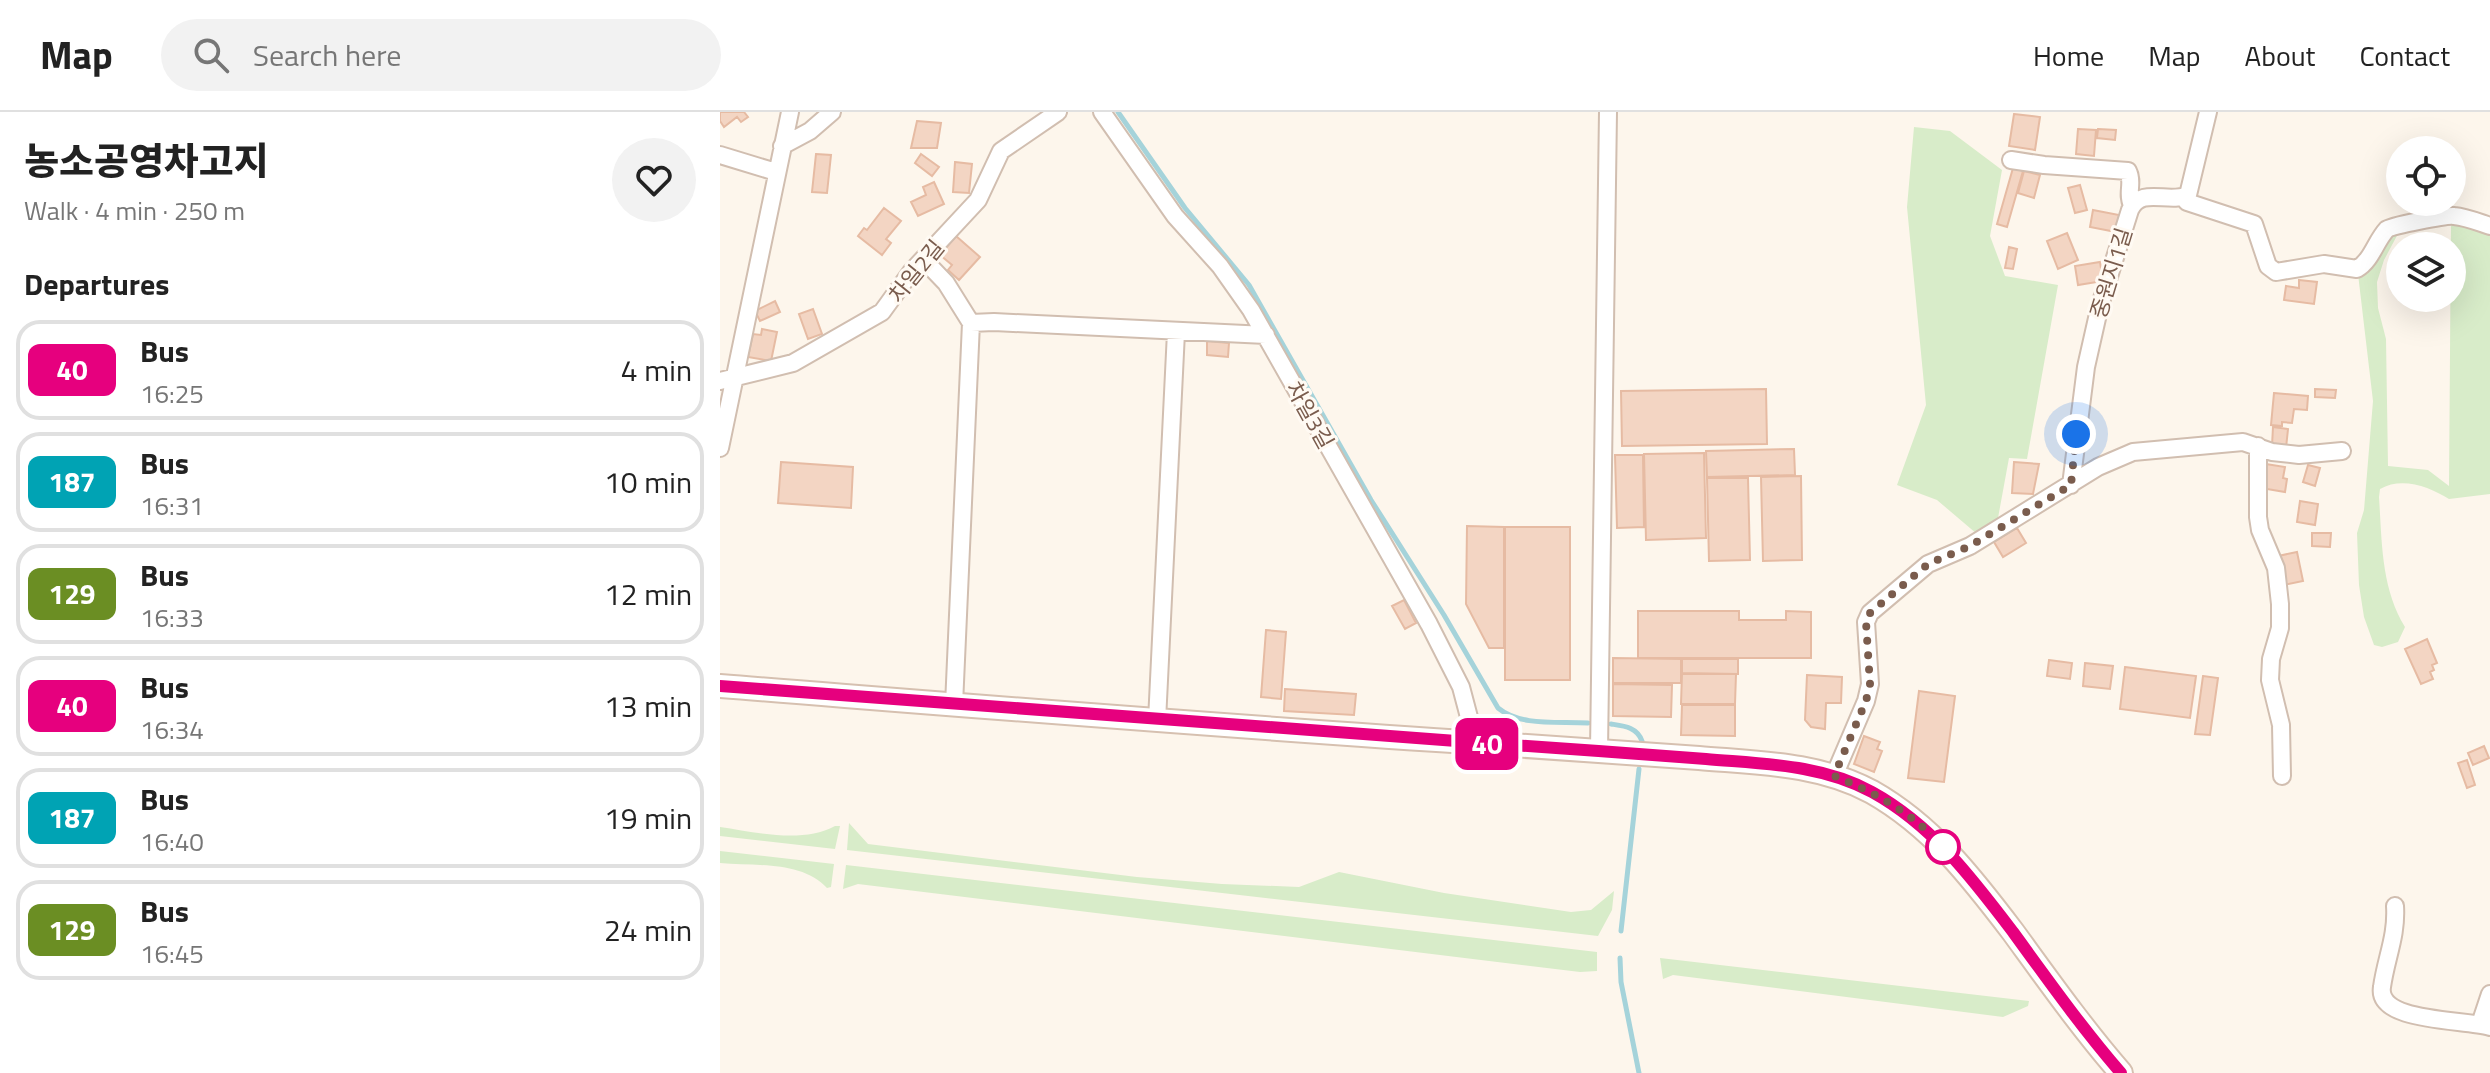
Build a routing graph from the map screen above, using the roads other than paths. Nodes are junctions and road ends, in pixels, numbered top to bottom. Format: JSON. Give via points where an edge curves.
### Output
{"nodes":[{"id":1,"x":790,"y":112,"type":"edge"},
{"id":2,"x":832,"y":112,"type":"edge"},
{"id":3,"x":1058,"y":112,"type":"edge"},
{"id":4,"x":1102,"y":112,"type":"edge"},
{"id":5,"x":1608,"y":112,"type":"edge"},
{"id":6,"x":2208,"y":112,"type":"edge"},
{"id":7,"x":782,"y":146,"type":"junction"},
{"id":8,"x":720,"y":155,"type":"edge"},
{"id":9,"x":2011,"y":160,"type":"dead end"},
{"id":10,"x":776,"y":172,"type":"junction"},
{"id":11,"x":2183,"y":197,"type":"junction"},
{"id":12,"x":2132,"y":205,"type":"junction"},
{"id":13,"x":2490,"y":226,"type":"edge"},
{"id":14,"x":923,"y":259,"type":"junction"},
{"id":15,"x":971,"y":323,"type":"junction"},
{"id":16,"x":1176,"y":332,"type":"junction"},
{"id":17,"x":1266,"y":335,"type":"junction"},
{"id":18,"x":727,"y":379,"type":"edge"},
{"id":19,"x":2258,"y":446,"type":"junction"},
{"id":20,"x":720,"y":448,"type":"edge"},
{"id":21,"x":2342,"y":451,"type":"dead end"},
{"id":22,"x":2071,"y":485,"type":"junction"},
{"id":23,"x":720,"y":686,"type":"edge"},
{"id":24,"x":954,"y":705,"type":"junction"},
{"id":25,"x":1157,"y":721,"type":"junction"},
{"id":26,"x":1470,"y":742,"type":"junction"},
{"id":27,"x":1599,"y":750,"type":"junction"},
{"id":28,"x":1834,"y":776,"type":"junction"},
{"id":29,"x":2282,"y":776,"type":"dead end"},
{"id":30,"x":2395,"y":906,"type":"dead end"},
{"id":31,"x":2490,"y":994,"type":"edge"},
{"id":32,"x":2485,"y":1026,"type":"edge"},
{"id":33,"x":2121,"y":1073,"type":"edge"}],
"edges":[{"from":1,"to":7,"type":"street"},
{"from":2,"to":7,"type":"street"},
{"from":3,"to":14,"type":"street","name":"차일2길","via":[[1001,151],[978,200]]},
{"from":4,"to":17,"type":"street","name":"차일3길","via":[[1175,216],[1238,289]]},
{"from":5,"to":27,"type":"street"},
{"from":6,"to":11,"type":"street","via":[[2190,190]]},
{"from":7,"to":10,"type":"street"},
{"from":8,"to":10,"type":"street"},
{"from":9,"to":12,"type":"street","via":[[2128,171]]},
{"from":10,"to":18,"type":"street"},
{"from":11,"to":12,"type":"street","name":"중원지1길","via":[[2141,197]]},
{"from":11,"to":13,"type":"street","via":[[2254,224],[2266,262],[2276,272],[2324,264],[2357,269],[2387,229],[2397,224],[2447,215]]},
{"from":12,"to":22,"type":"street","name":"중원지1길","via":[[2100,305]]},
{"from":14,"to":15,"type":"street"},
{"from":14,"to":18,"type":"street","name":"차일2길","via":[[889,305],[868,322],[793,363]]},
{"from":15,"to":16,"type":"street"},
{"from":15,"to":24,"type":"street"},
{"from":16,"to":17,"type":"street"},
{"from":16,"to":25,"type":"street"},
{"from":17,"to":26,"type":"street","name":"차일3길","via":[[1461,687]]},
{"from":18,"to":20,"type":"street"},
{"from":19,"to":21,"type":"street","via":[[2299,455]]},
{"from":19,"to":22,"type":"street","via":[[2243,442],[2133,452]]},
{"from":19,"to":29,"type":"street","via":[[2258,517],[2276,568],[2280,604],[2270,680],[2281,725]]},
{"from":22,"to":28,"type":"street","via":[[1970,546],[1928,564],[1870,613],[1865,631],[1868,693]]},
{"from":23,"to":24,"type":"street"},
{"from":24,"to":25,"type":"street"},
{"from":25,"to":26,"type":"street"},
{"from":26,"to":27,"type":"street"},
{"from":27,"to":28,"type":"street","via":[[1764,764]]},
{"from":28,"to":33,"type":"street","via":[[1894,806],[1958,861]]},
{"from":30,"to":32,"type":"street","via":[[2396,926],[2381,991],[2384,1002],[2406,1013]]},
{"from":31,"to":32,"type":"street"}]}
